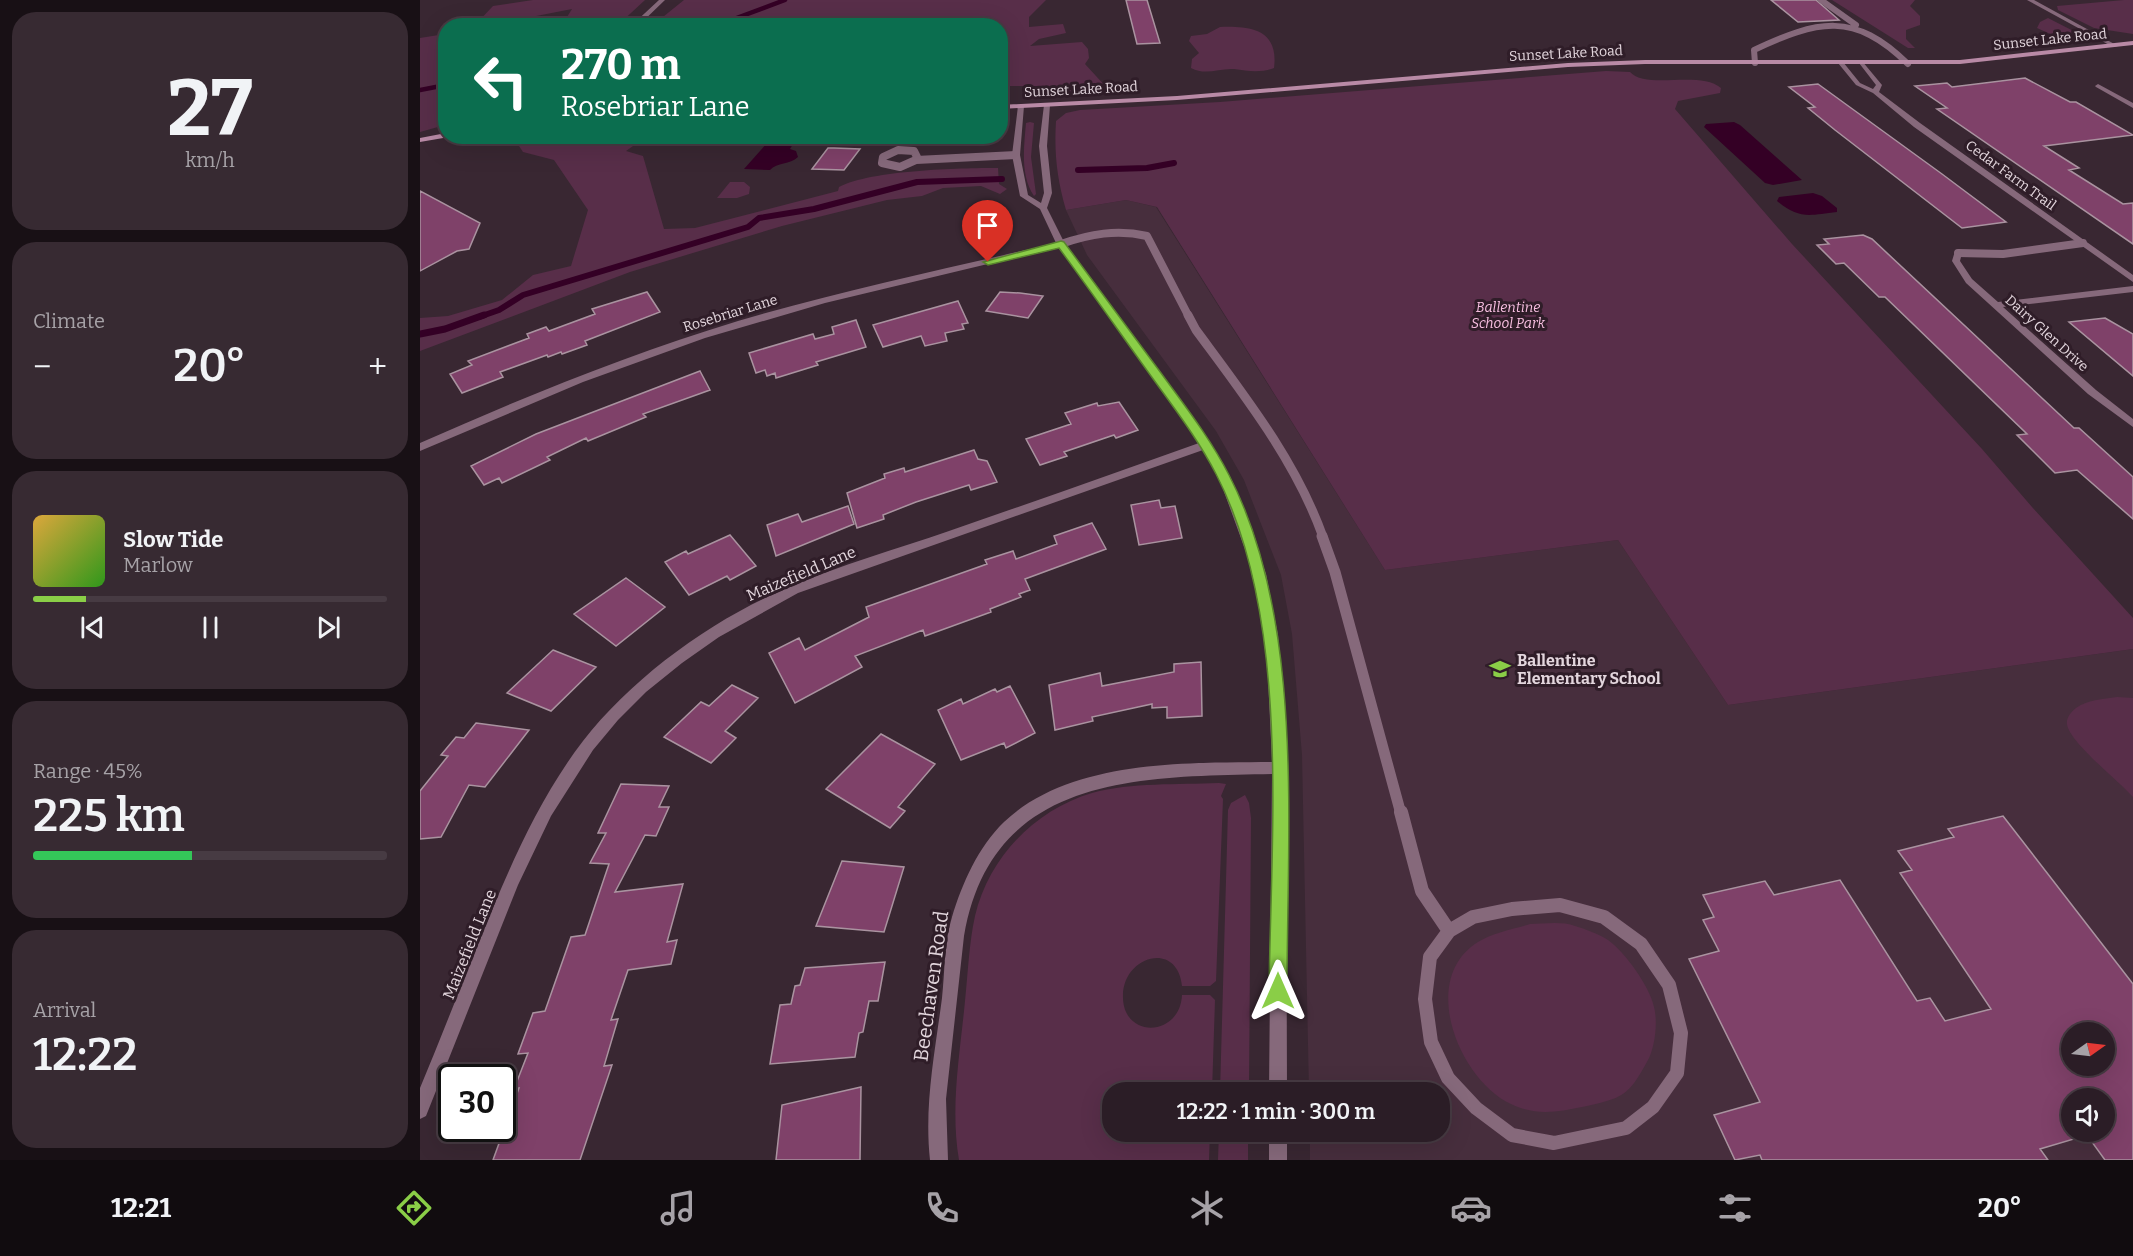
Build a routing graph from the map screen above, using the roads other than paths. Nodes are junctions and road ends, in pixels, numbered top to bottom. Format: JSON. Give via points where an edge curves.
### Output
{"nodes":[{"id":1,"x":663,"y":0,"type":"edge"},
{"id":2,"x":1821,"y":0,"type":"edge"},
{"id":3,"x":2030,"y":0,"type":"edge"},
{"id":4,"x":643,"y":18,"type":"edge"},
{"id":5,"x":1858,"y":27,"type":"junction"},
{"id":6,"x":2133,"y":43,"type":"edge"},
{"id":7,"x":2115,"y":46,"type":"junction"},
{"id":8,"x":1755,"y":63,"type":"junction"},
{"id":9,"x":1841,"y":63,"type":"junction"},
{"id":10,"x":1862,"y":63,"type":"junction"},
{"id":11,"x":1908,"y":64,"type":"junction"},
{"id":12,"x":2098,"y":86,"type":"dead end"},
{"id":13,"x":1875,"y":92,"type":"junction"},
{"id":14,"x":1047,"y":105,"type":"junction"},
{"id":15,"x":1021,"y":106,"type":"junction"},
{"id":16,"x":2133,"y":106,"type":"edge"},
{"id":17,"x":1008,"y":107,"type":"edge"},
{"id":18,"x":438,"y":137,"type":"edge"},
{"id":19,"x":420,"y":140,"type":"edge"},
{"id":20,"x":1016,"y":155,"type":"junction"},
{"id":21,"x":916,"y":160,"type":"junction"},
{"id":22,"x":1043,"y":208,"type":"junction"},
{"id":23,"x":2083,"y":243,"type":"junction"},
{"id":24,"x":1061,"y":244,"type":"junction"},
{"id":25,"x":1958,"y":254,"type":"joint"},
{"id":26,"x":2133,"y":279,"type":"edge"},
{"id":27,"x":2133,"y":289,"type":"edge"},
{"id":28,"x":1995,"y":305,"type":"junction"},
{"id":29,"x":2133,"y":424,"type":"edge"},
{"id":30,"x":1206,"y":445,"type":"junction"},
{"id":31,"x":420,"y":447,"type":"edge"},
{"id":32,"x":1279,"y":768,"type":"junction"},
{"id":33,"x":1449,"y":931,"type":"junction"},
{"id":34,"x":1278,"y":1082,"type":"edge"},
{"id":35,"x":420,"y":1110,"type":"edge"},
{"id":36,"x":1278,"y":1142,"type":"edge"},
{"id":37,"x":939,"y":1160,"type":"edge"},
{"id":38,"x":1278,"y":1160,"type":"edge"}],
"edges":[{"from":1,"to":4,"type":"street"},
{"from":2,"to":5,"type":"lane"},
{"from":3,"to":7,"type":"street"},
{"from":5,"to":8,"type":"lane","via":[[1802,28],[1754,50]]},
{"from":5,"to":11,"type":"lane","via":[[1893,47]]},
{"from":6,"to":7,"type":"main road","name":"Sunset Lake Road"},
{"from":7,"to":11,"type":"main road","name":"Sunset Lake Road"},
{"from":8,"to":9,"type":"main road","name":"Sunset Lake Road"},
{"from":8,"to":14,"type":"main road","name":"Sunset Lake Road","via":[[1568,65]]},
{"from":9,"to":10,"type":"main road","name":"Sunset Lake Road"},
{"from":9,"to":13,"type":"street","name":"Cedar Farm Trail","via":[[1858,84]]},
{"from":10,"to":11,"type":"main road","name":"Sunset Lake Road"},
{"from":10,"to":13,"type":"street","via":[[1879,85]]},
{"from":12,"to":16,"type":"street"},
{"from":13,"to":23,"type":"street","name":"Cedar Farm Trail"},
{"from":14,"to":15,"type":"main road","name":"Sunset Lake Road"},
{"from":14,"to":22,"type":"street","via":[[1043,164],[1048,193]]},
{"from":15,"to":17,"type":"main road","name":"Sunset Lake Road"},
{"from":15,"to":20,"type":"street"},
{"from":18,"to":19,"type":"main road"},
{"from":20,"to":21,"type":"lane"},
{"from":20,"to":22,"type":"street","via":[[1024,196]]},
{"from":21,"to":21,"type":"lane","via":[[917,153],[904,150],[881,160],[896,167]]},
{"from":22,"to":24,"type":"street"},
{"from":23,"to":25,"type":"lane","via":[[2003,254]]},
{"from":23,"to":26,"type":"street","name":"Cedar Farm Trail"},
{"from":24,"to":30,"type":"street"},
{"from":24,"to":31,"type":"street","name":"Rosebriar Lane","via":[[809,304],[730,327],[574,380]]},
{"from":24,"to":33,"type":"lane","via":[[1107,232],[1147,236],[1196,330],[1260,417],[1296,477],[1335,572],[1422,891]]},
{"from":25,"to":28,"type":"street","name":"Dairy Glen Drive","via":[[1960,272]]},
{"from":27,"to":28,"type":"street"},
{"from":28,"to":29,"type":"street","name":"Dairy Glen Drive"},
{"from":30,"to":32,"type":"street","via":[[1223,475],[1260,574],[1272,635]]},
{"from":30,"to":35,"type":"street","name":"Maizefield Lane","via":[[794,590],[744,614],[692,647],[640,688],[600,731],[563,781],[530,837]]},
{"from":32,"to":34,"type":"street"},
{"from":32,"to":37,"type":"street","name":"Beechaven Road","via":[[1094,780],[1061,791],[1025,811],[997,842],[976,871],[959,916],[937,1109]]},
{"from":33,"to":33,"type":"lane","via":[[1430,957],[1425,999],[1431,1042],[1448,1078],[1476,1108],[1512,1135],[1554,1143],[1626,1128],[1653,1107],[1677,1073],[1681,1033],[1669,985],[1641,944],[1604,917],[1560,905],[1473,917]]},
{"from":36,"to":38,"type":"street"}]}
